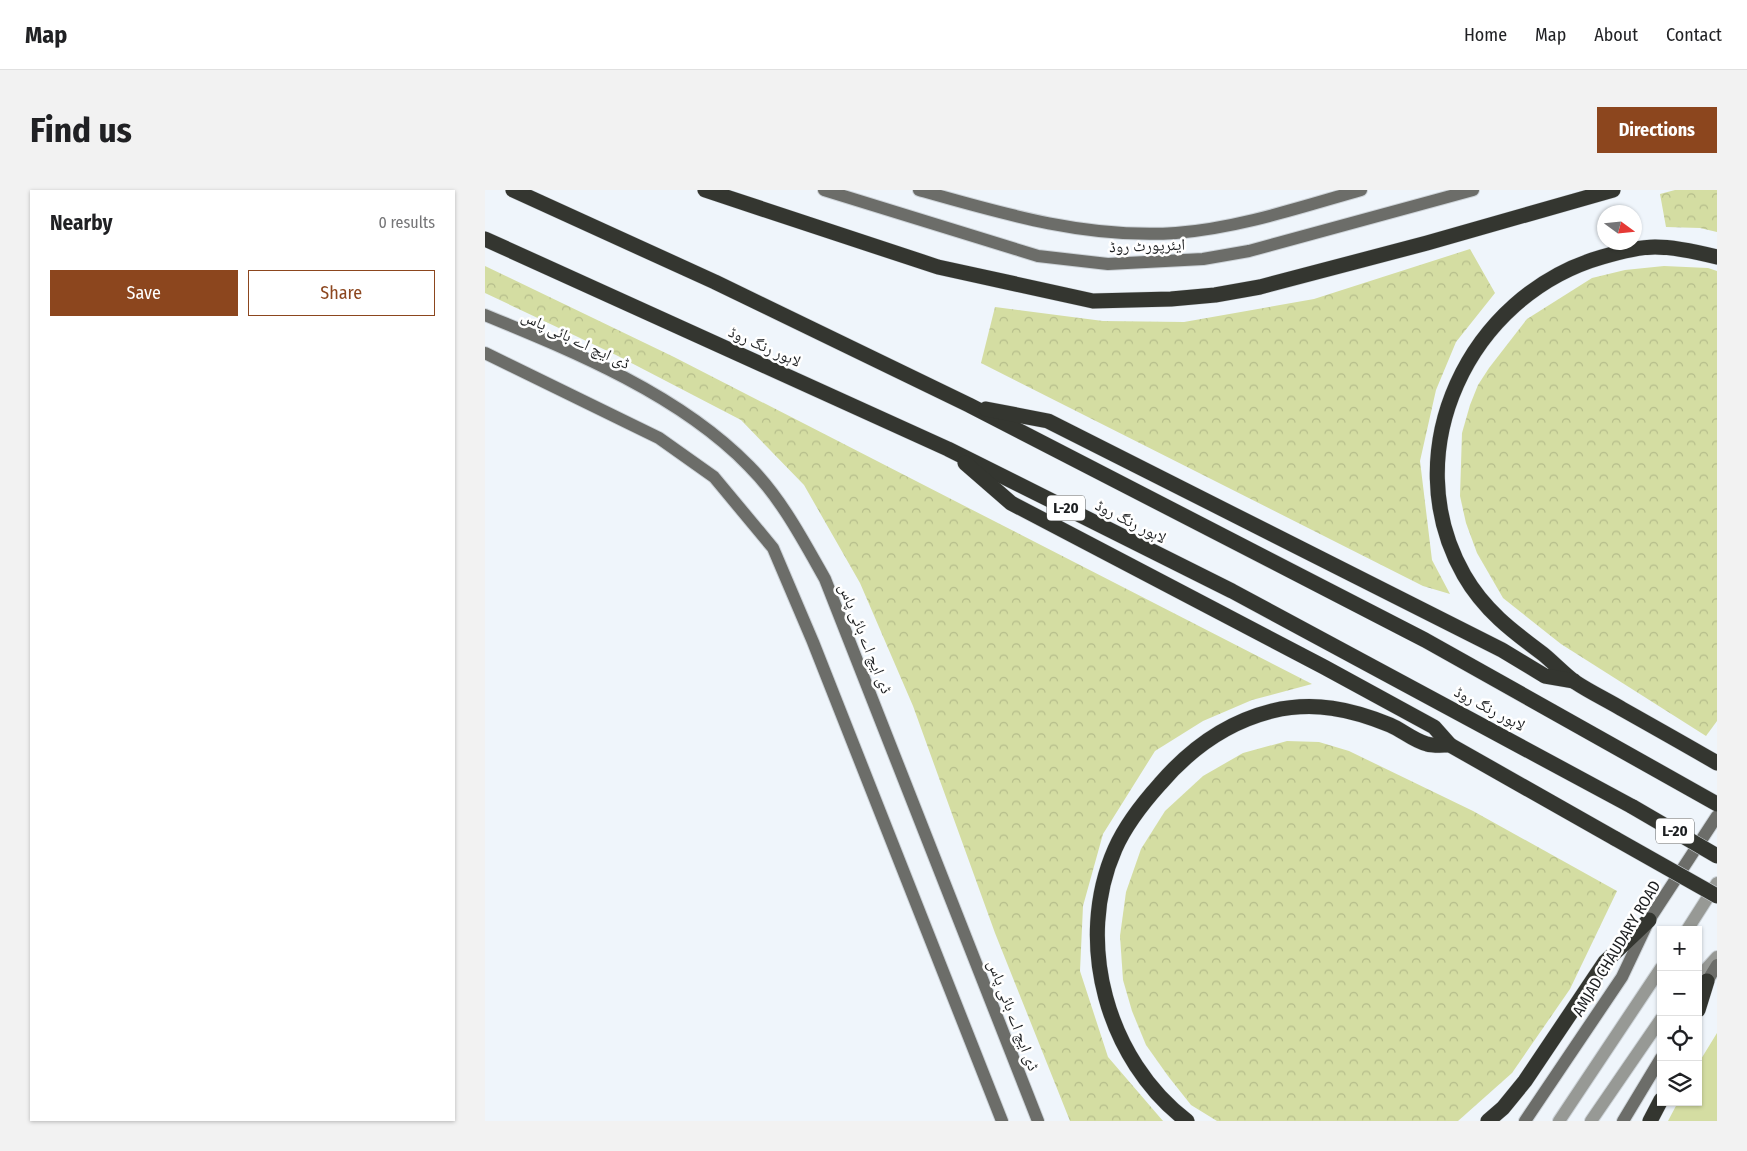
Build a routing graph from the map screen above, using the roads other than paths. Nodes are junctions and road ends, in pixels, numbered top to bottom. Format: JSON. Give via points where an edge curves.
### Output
{"nodes":[{"id":1,"x":513,"y":190,"type":"edge"},
{"id":2,"x":705,"y":190,"type":"edge"},
{"id":3,"x":824,"y":190,"type":"edge"},
{"id":4,"x":919,"y":190,"type":"edge"},
{"id":5,"x":1361,"y":190,"type":"edge"},
{"id":6,"x":1473,"y":190,"type":"edge"},
{"id":7,"x":1613,"y":190,"type":"edge"},
{"id":8,"x":485,"y":239,"type":"edge"},
{"id":9,"x":1717,"y":257,"type":"edge"},
{"id":10,"x":485,"y":315,"type":"edge"},
{"id":11,"x":485,"y":353,"type":"edge"},
{"id":12,"x":969,"y":406,"type":"junction"},
{"id":13,"x":948,"y":449,"type":"junction"},
{"id":14,"x":1574,"y":681,"type":"junction"},
{"id":15,"x":1449,"y":745,"type":"junction"},
{"id":16,"x":1717,"y":763,"type":"edge"},
{"id":17,"x":1717,"y":804,"type":"edge"},
{"id":18,"x":1717,"y":816,"type":"edge"},
{"id":19,"x":1717,"y":856,"type":"edge"},
{"id":20,"x":1717,"y":883,"type":"edge"},
{"id":21,"x":1717,"y":896,"type":"edge"},
{"id":22,"x":1649,"y":920,"type":"junction"},
{"id":23,"x":1690,"y":926,"type":"edge"},
{"id":24,"x":1717,"y":956,"type":"edge"},
{"id":25,"x":1717,"y":965,"type":"edge"},
{"id":26,"x":1659,"y":971,"type":"edge"},
{"id":27,"x":1703,"y":979,"type":"edge"},
{"id":28,"x":1657,"y":1026,"type":"edge"},
{"id":29,"x":1659,"y":1061,"type":"edge"},
{"id":30,"x":1658,"y":1106,"type":"edge"},
{"id":31,"x":1002,"y":1121,"type":"edge"},
{"id":32,"x":1038,"y":1121,"type":"edge"},
{"id":33,"x":1187,"y":1121,"type":"edge"},
{"id":34,"x":1488,"y":1121,"type":"edge"},
{"id":35,"x":1525,"y":1121,"type":"edge"},
{"id":36,"x":1559,"y":1121,"type":"edge"},
{"id":37,"x":1591,"y":1121,"type":"edge"},
{"id":38,"x":1623,"y":1121,"type":"edge"},
{"id":39,"x":1650,"y":1121,"type":"edge"}],
"edges":[{"from":1,"to":12,"type":"highway","name":"لاہور رنگ روڈ","number":"L-20","via":[[715,282]]},
{"from":2,"to":7,"type":"highway","via":[[938,267],[1093,300],[1171,299],[1261,287]]},
{"from":3,"to":6,"type":"main road","name":"ایئرپورٹ روڈ","via":[[1038,256],[1108,264],[1203,259],[1249,251]]},
{"from":4,"to":5,"type":"main road","name":"ایئرپورٹ روڈ","via":[[1013,217],[1097,232],[1144,234],[1211,228]]},
{"from":8,"to":13,"type":"highway","name":"لاہور رنگ روڈ","number":"L-20"},
{"from":9,"to":14,"type":"highway","via":[[1656,247],[1622,251],[1561,271],[1528,292],[1503,314],[1476,346],[1450,404],[1439,446],[1437,479],[1450,547],[1464,576],[1491,613]]},
{"from":10,"to":32,"type":"main road","name":"ڈی ایچ اے بائی پاس","via":[[560,346],[681,411],[749,466],[774,496],[825,579]]},
{"from":11,"to":31,"type":"main road","via":[[659,438],[714,477],[773,548]]},
{"from":12,"to":14,"type":"highway","via":[[1048,421],[1502,650],[1545,676]]},
{"from":12,"to":17,"type":"highway","name":"لاہور رنگ روڈ","number":"L-20","via":[[1425,640]]},
{"from":13,"to":15,"type":"highway","via":[[1011,503],[1434,727]]},
{"from":13,"to":19,"type":"highway","name":"لاہور رنگ روڈ","number":"L-20","bridge":true,"via":[[1232,591],[1633,807]]},
{"from":14,"to":16,"type":"highway"},
{"from":15,"to":21,"type":"highway","bridge":true},
{"from":15,"to":33,"type":"highway","via":[[1426,744],[1385,723],[1334,707],[1305,706],[1273,711],[1227,728],[1208,741],[1175,766],[1135,812],[1115,850],[1103,890],[1097,928],[1100,974],[1120,1040],[1145,1079],[1173,1111]]},
{"from":18,"to":22,"type":"main road","name":"AMJAD CHAUDARY ROAD"},
{"from":20,"to":23,"type":"street"},
{"from":22,"to":34,"type":"highway","via":[[1605,962],[1525,1081]]},
{"from":22,"to":35,"type":"main road","name":"AMJAD CHAUDARY ROAD","via":[[1622,977]]},
{"from":24,"to":27,"type":"street"},
{"from":25,"to":27,"type":"main road"},
{"from":26,"to":36,"type":"street"},
{"from":28,"to":37,"type":"street"},
{"from":29,"to":38,"type":"main road"},
{"from":30,"to":39,"type":"highway"}]}
